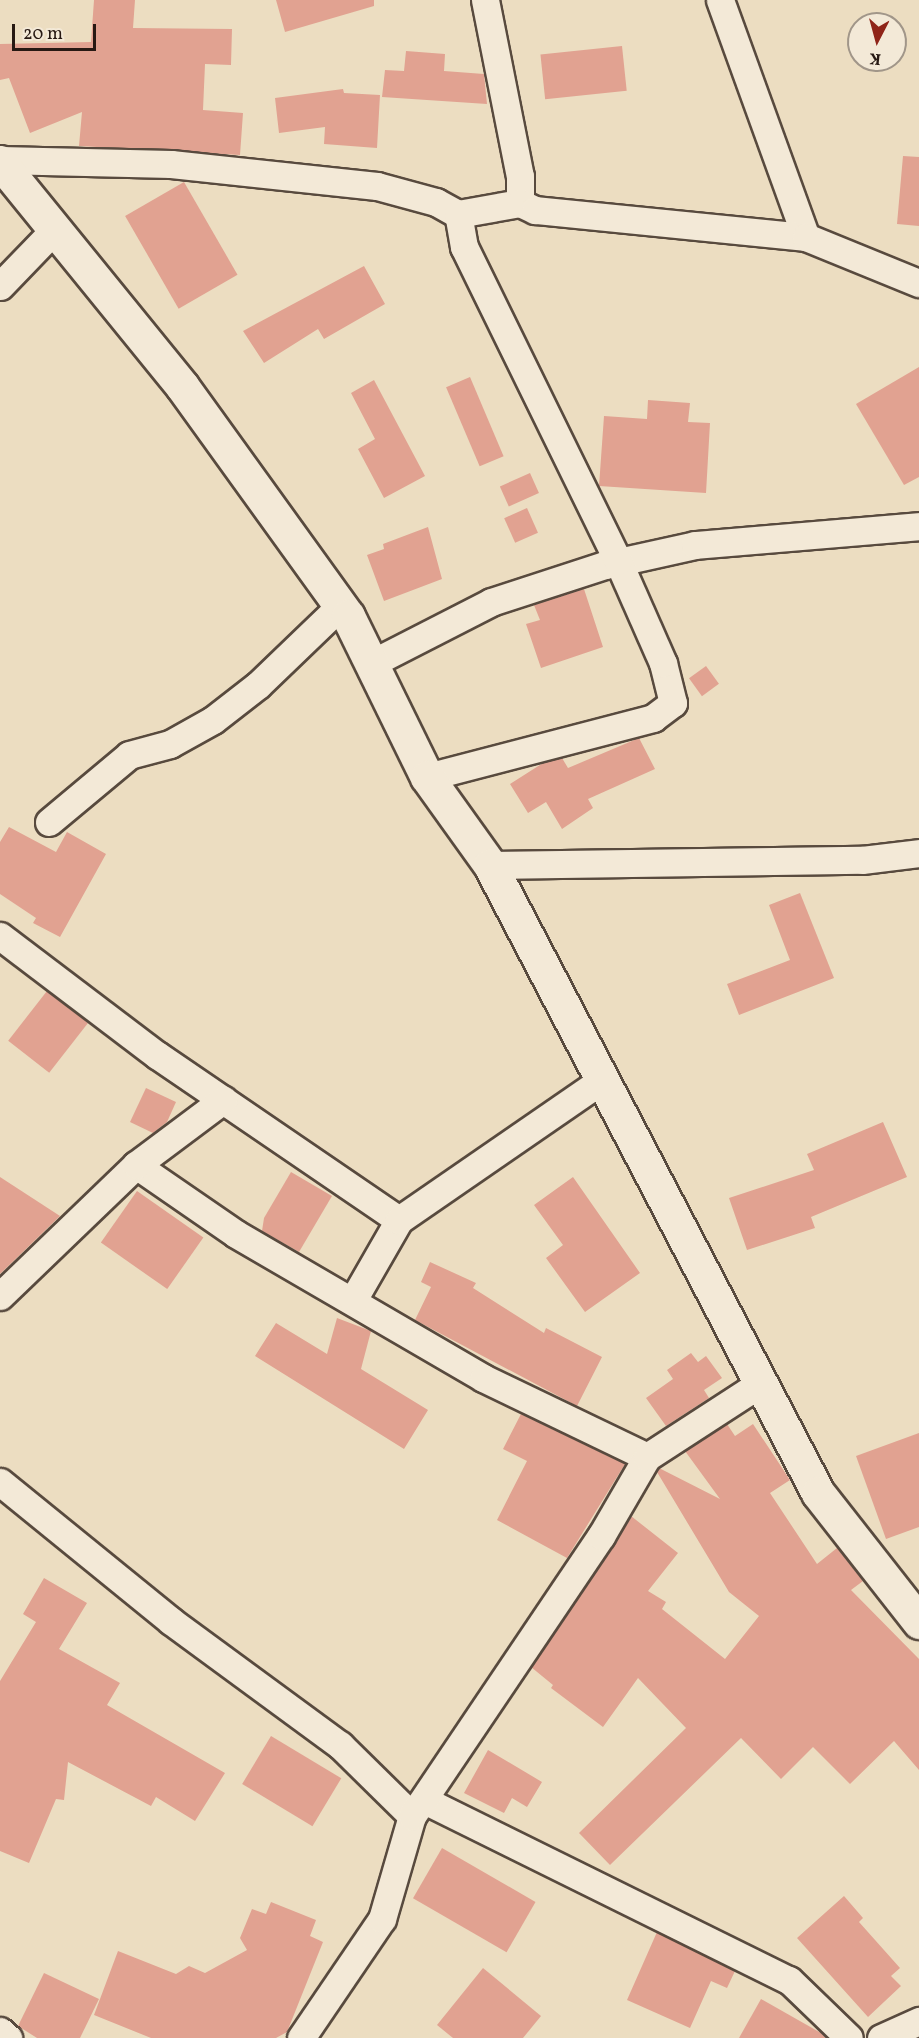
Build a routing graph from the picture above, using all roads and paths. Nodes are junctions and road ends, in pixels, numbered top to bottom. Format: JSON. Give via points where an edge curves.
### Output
{"nodes":[{"id":1,"x":485,"y":0,"type":"edge"},
{"id":2,"x":720,"y":0,"type":"edge"},
{"id":3,"x":0,"y":161,"type":"edge"},
{"id":4,"x":520,"y":202,"type":"junction"},
{"id":5,"x":458,"y":214,"type":"junction"},
{"id":6,"x":55,"y":229,"type":"junction"},
{"id":7,"x":806,"y":237,"type":"junction"},
{"id":8,"x":4,"y":276,"type":"edge"},
{"id":9,"x":919,"y":283,"type":"edge"},
{"id":10,"x":919,"y":526,"type":"edge"},
{"id":11,"x":618,"y":561,"type":"junction"},
{"id":12,"x":340,"y":606,"type":"junction"},
{"id":13,"x":374,"y":662,"type":"junction"},
{"id":14,"x":427,"y":777,"type":"junction"},
{"id":15,"x":49,"y":822,"type":"dead end"},
{"id":16,"x":919,"y":853,"type":"edge"},
{"id":17,"x":490,"y":865,"type":"junction"},
{"id":18,"x":0,"y":936,"type":"edge"},
{"id":19,"x":602,"y":1080,"type":"junction"},
{"id":20,"x":223,"y":1100,"type":"junction"},
{"id":21,"x":136,"y":1165,"type":"junction"},
{"id":22,"x":399,"y":1220,"type":"junction"},
{"id":23,"x":0,"y":1296,"type":"edge"},
{"id":24,"x":352,"y":1300,"type":"junction"},
{"id":25,"x":761,"y":1383,"type":"junction"},
{"id":26,"x":647,"y":1457,"type":"junction"},
{"id":27,"x":0,"y":1482,"type":"edge"},
{"id":28,"x":919,"y":1622,"type":"edge"},
{"id":29,"x":418,"y":1808,"type":"junction"},
{"id":30,"x":919,"y":2021,"type":"edge"},
{"id":31,"x":0,"y":2031,"type":"edge"},
{"id":32,"x":8,"y":2038,"type":"edge"},
{"id":33,"x":301,"y":2038,"type":"edge"},
{"id":34,"x":849,"y":2038,"type":"edge"},
{"id":35,"x":881,"y":2038,"type":"edge"}],
"edges":[{"from":1,"to":4,"type":"street","via":[[520,176]]},
{"from":2,"to":7,"type":"street"},
{"from":3,"to":5,"type":"street","via":[[171,164],[377,186],[436,202]]},
{"from":3,"to":6,"type":"street"},
{"from":4,"to":5,"type":"street"},
{"from":4,"to":7,"type":"street","via":[[536,210]]},
{"from":5,"to":11,"type":"street","via":[[464,247]]},
{"from":6,"to":8,"type":"street"},
{"from":6,"to":12,"type":"street","via":[[182,386]]},
{"from":7,"to":9,"type":"street"},
{"from":10,"to":11,"type":"street","via":[[695,545]]},
{"from":11,"to":13,"type":"street","via":[[491,602]]},
{"from":11,"to":14,"type":"street","via":[[663,663],[673,703],[653,718]]},
{"from":12,"to":13,"type":"street"},
{"from":12,"to":15,"type":"street","via":[[258,686],[222,713],[170,744],[129,755]]},
{"from":13,"to":14,"type":"street"},
{"from":14,"to":17,"type":"street"},
{"from":16,"to":17,"type":"street","via":[[862,860]]},
{"from":17,"to":19,"type":"street"},
{"from":18,"to":20,"type":"street"},
{"from":19,"to":22,"type":"street"},
{"from":19,"to":25,"type":"street"},
{"from":20,"to":21,"type":"street"},
{"from":20,"to":22,"type":"street"},
{"from":21,"to":23,"type":"street"},
{"from":21,"to":24,"type":"street","via":[[236,1234]]},
{"from":22,"to":24,"type":"street"},
{"from":24,"to":26,"type":"street","via":[[483,1378]]},
{"from":25,"to":26,"type":"street"},
{"from":25,"to":28,"type":"street","via":[[818,1493]]},
{"from":26,"to":29,"type":"street","via":[[601,1536]]},
{"from":27,"to":29,"type":"street","via":[[171,1621],[340,1745]]},
{"from":29,"to":33,"type":"street","via":[[382,1919]]},
{"from":29,"to":34,"type":"street","via":[[789,1980]]},
{"from":30,"to":35,"type":"street"},
{"from":31,"to":32,"type":"street"}]}
